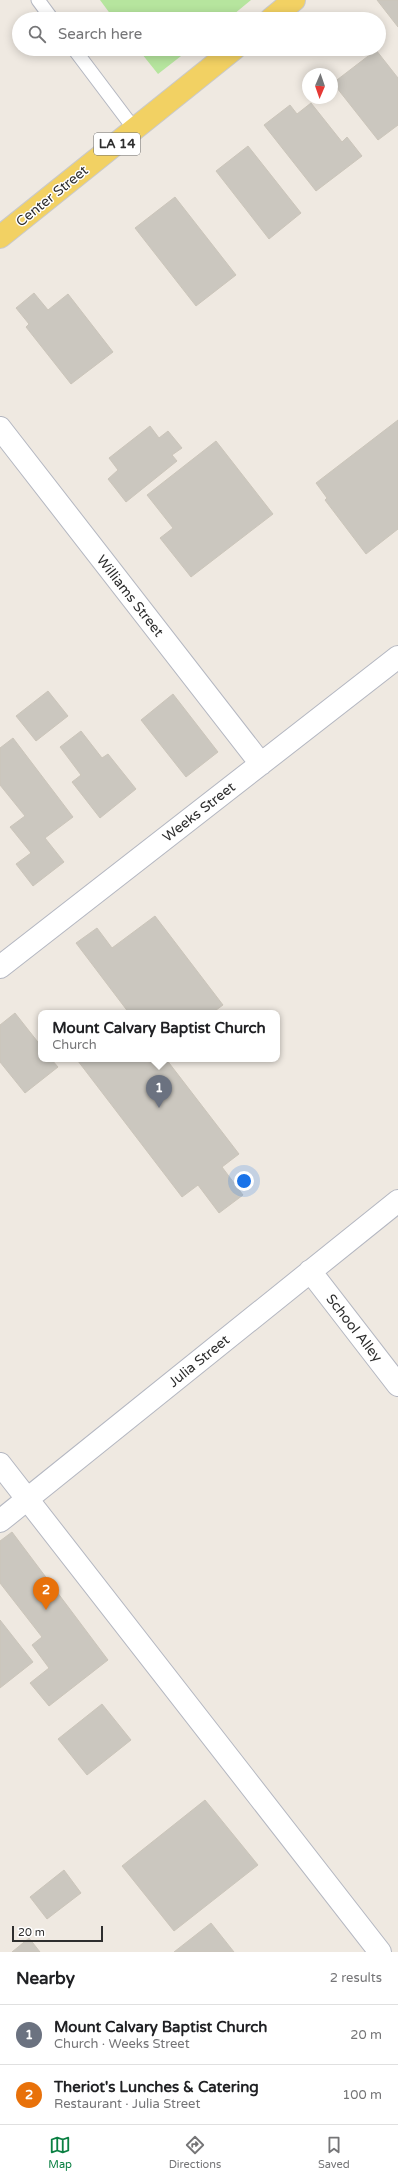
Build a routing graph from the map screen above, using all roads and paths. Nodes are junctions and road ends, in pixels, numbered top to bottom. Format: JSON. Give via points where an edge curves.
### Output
{"nodes":[{"id":1,"x":38,"y":0,"type":"edge"},
{"id":2,"x":294,"y":0,"type":"edge"},
{"id":3,"x":47,"y":12,"type":"edge"},
{"id":4,"x":279,"y":12,"type":"edge"},
{"id":5,"x":79,"y":56,"type":"edge"},
{"id":6,"x":225,"y":56,"type":"edge"},
{"id":7,"x":134,"y":130,"type":"junction"},
{"id":8,"x":0,"y":237,"type":"edge"},
{"id":9,"x":0,"y":428,"type":"edge"},
{"id":10,"x":398,"y":657,"type":"edge"},
{"id":11,"x":261,"y":764,"type":"junction"},
{"id":12,"x":0,"y":966,"type":"edge"},
{"id":13,"x":398,"y":1201,"type":"edge"},
{"id":14,"x":310,"y":1272,"type":"junction"},
{"id":15,"x":398,"y":1385,"type":"edge"},
{"id":16,"x":0,"y":1464,"type":"edge"},
{"id":17,"x":27,"y":1500,"type":"junction"},
{"id":18,"x":0,"y":1521,"type":"edge"},
{"id":19,"x":380,"y":1952,"type":"edge"}],
"edges":[{"from":1,"to":3,"type":"lane"},
{"from":2,"to":4,"type":"main road"},
{"from":5,"to":7,"type":"lane"},
{"from":6,"to":7,"type":"main road","name":"Center Street","number":"LA 14"},
{"from":7,"to":8,"type":"main road","name":"Center Street","number":"LA 14"},
{"from":9,"to":11,"type":"street","name":"Williams Street"},
{"from":10,"to":11,"type":"street","name":"Weeks Street"},
{"from":11,"to":12,"type":"street","name":"Weeks Street"},
{"from":13,"to":14,"type":"street","name":"Julia Street"},
{"from":14,"to":15,"type":"street","name":"School Alley"},
{"from":14,"to":17,"type":"street","name":"Julia Street"},
{"from":16,"to":17,"type":"street"},
{"from":17,"to":18,"type":"street","name":"Julia Street"},
{"from":17,"to":19,"type":"street"}]}
